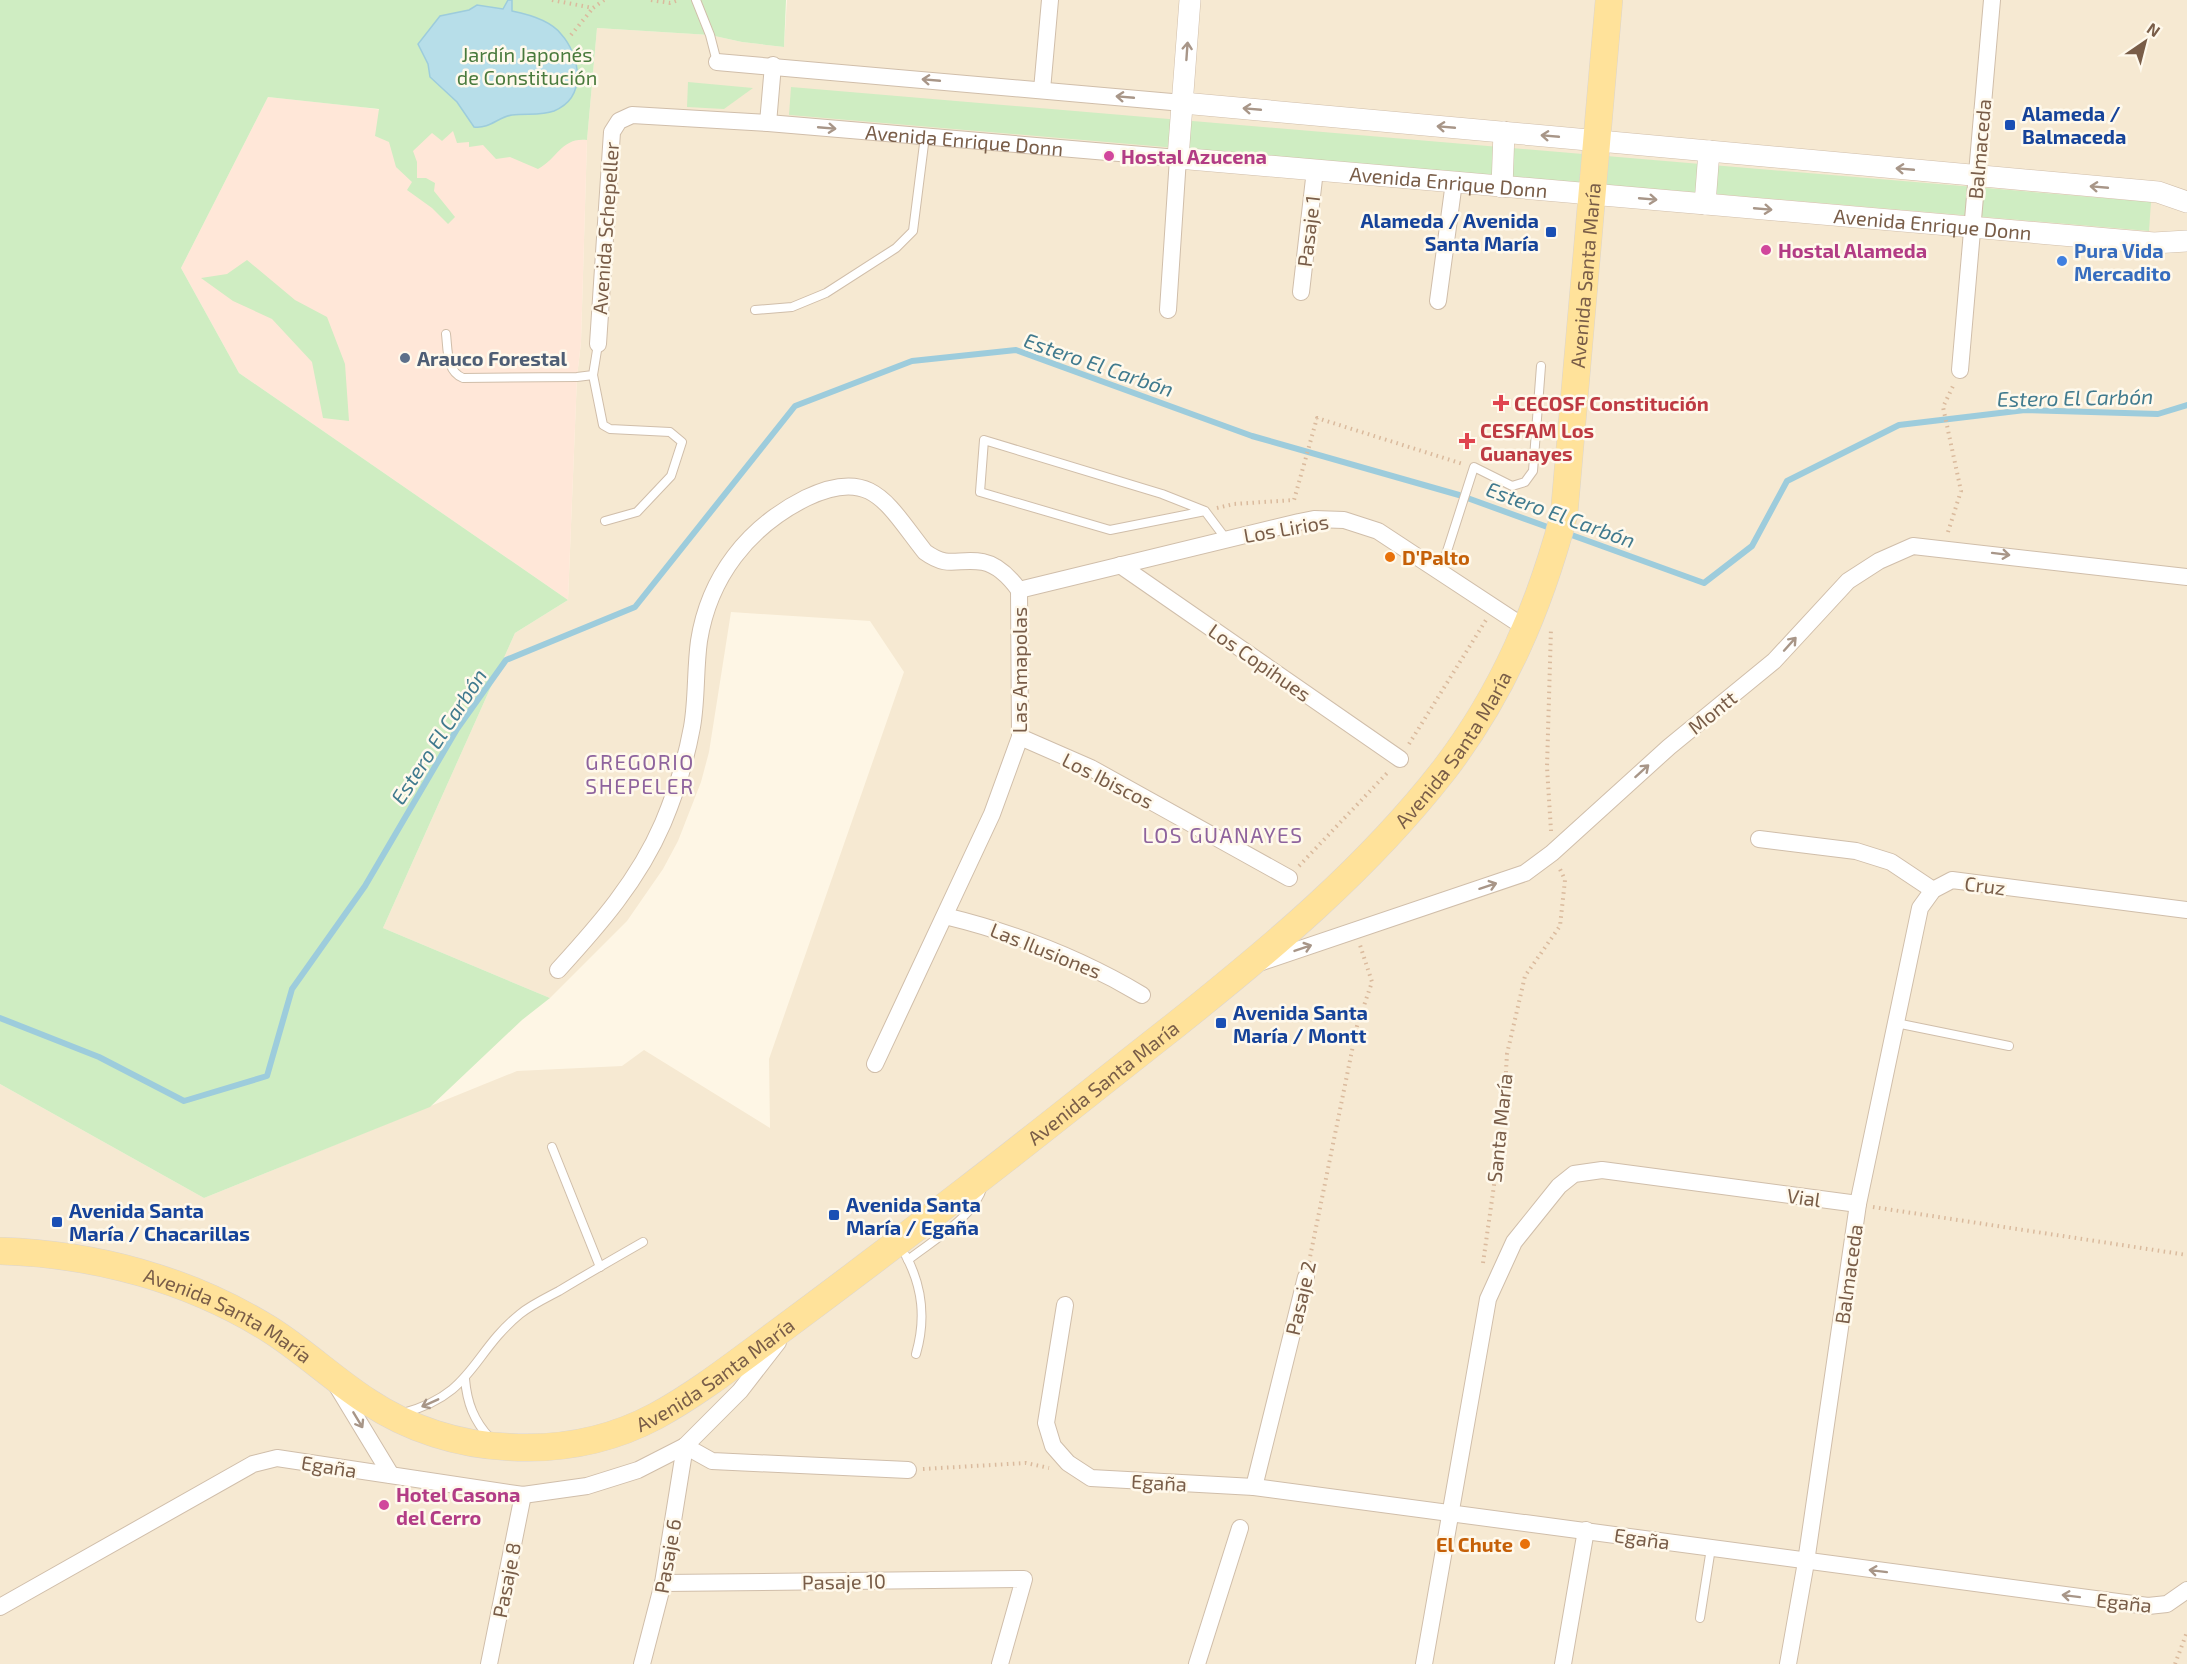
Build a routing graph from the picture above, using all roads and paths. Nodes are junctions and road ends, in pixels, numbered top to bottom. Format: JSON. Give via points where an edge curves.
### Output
{"nodes":[{"id":1,"x":552,"y":0,"type":"edge"},
{"id":2,"x":604,"y":0,"type":"edge"},
{"id":3,"x":651,"y":0,"type":"edge"},
{"id":4,"x":678,"y":0,"type":"edge"},
{"id":5,"x":696,"y":0,"type":"edge"},
{"id":6,"x":1050,"y":0,"type":"edge"},
{"id":7,"x":1190,"y":0,"type":"edge"},
{"id":8,"x":1609,"y":0,"type":"edge"},
{"id":9,"x":1992,"y":0,"type":"edge"},
{"id":10,"x":593,"y":8,"type":"junction"},
{"id":11,"x":572,"y":35,"type":"dead end"},
{"id":12,"x":717,"y":62,"type":"joint"},
{"id":13,"x":773,"y":65,"type":"junction"},
{"id":14,"x":1042,"y":90,"type":"junction"},
{"id":15,"x":1183,"y":103,"type":"junction"},
{"id":16,"x":768,"y":123,"type":"junction"},
{"id":17,"x":1504,"y":132,"type":"junction"},
{"id":18,"x":925,"y":136,"type":"junction"},
{"id":19,"x":1597,"y":141,"type":"junction"},
{"id":20,"x":1709,"y":151,"type":"junction"},
{"id":21,"x":1178,"y":158,"type":"junction"},
{"id":22,"x":1315,"y":170,"type":"junction"},
{"id":23,"x":1977,"y":176,"type":"junction"},
{"id":24,"x":1454,"y":182,"type":"junction"},
{"id":25,"x":1502,"y":186,"type":"junction"},
{"id":26,"x":1592,"y":194,"type":"junction"},
{"id":27,"x":2187,"y":202,"type":"edge"},
{"id":28,"x":1704,"y":204,"type":"junction"},
{"id":29,"x":1973,"y":227,"type":"junction"},
{"id":30,"x":2187,"y":241,"type":"edge"},
{"id":31,"x":1301,"y":292,"type":"dead end"},
{"id":32,"x":1438,"y":301,"type":"dead end"},
{"id":33,"x":755,"y":309,"type":"dead end"},
{"id":34,"x":1168,"y":310,"type":"dead end"},
{"id":35,"x":446,"y":334,"type":"dead end"},
{"id":36,"x":598,"y":344,"type":"joint"},
{"id":37,"x":1541,"y":366,"type":"dead end"},
{"id":38,"x":1960,"y":370,"type":"joint"},
{"id":39,"x":593,"y":375,"type":"junction"},
{"id":40,"x":1474,"y":468,"type":"junction"},
{"id":41,"x":1204,"y":511,"type":"junction"},
{"id":42,"x":605,"y":522,"type":"dead end"},
{"id":43,"x":1226,"y":539,"type":"junction"},
{"id":44,"x":1943,"y":547,"type":"junction"},
{"id":45,"x":1120,"y":565,"type":"junction"},
{"id":46,"x":1441,"y":570,"type":"junction"},
{"id":47,"x":2187,"y":577,"type":"edge"},
{"id":48,"x":1019,"y":590,"type":"junction"},
{"id":49,"x":1527,"y":629,"type":"junction"},
{"id":50,"x":1020,"y":737,"type":"junction"},
{"id":51,"x":1400,"y":759,"type":"dead end"},
{"id":52,"x":1759,"y":839,"type":"dead end"},
{"id":53,"x":1552,"y":854,"type":"junction"},
{"id":54,"x":1289,"y":878,"type":"dead end"},
{"id":55,"x":1933,"y":890,"type":"junction"},
{"id":56,"x":2187,"y":910,"type":"edge"},
{"id":57,"x":945,"y":916,"type":"junction"},
{"id":58,"x":1355,"y":930,"type":"junction"},
{"id":59,"x":1248,"y":967,"type":"junction"},
{"id":60,"x":558,"y":970,"type":"dead end"},
{"id":61,"x":1142,"y":995,"type":"dead end"},
{"id":62,"x":1896,"y":1023,"type":"junction"},
{"id":63,"x":2009,"y":1046,"type":"dead end"},
{"id":64,"x":875,"y":1064,"type":"dead end"},
{"id":65,"x":552,"y":1147,"type":"dead end"},
{"id":66,"x":1858,"y":1204,"type":"junction"},
{"id":67,"x":643,"y":1242,"type":"dead end"},
{"id":68,"x":0,"y":1251,"type":"edge"},
{"id":69,"x":902,"y":1252,"type":"junction"},
{"id":70,"x":2187,"y":1255,"type":"edge"},
{"id":71,"x":600,"y":1267,"type":"junction"},
{"id":72,"x":1306,"y":1277,"type":"joint"},
{"id":73,"x":1488,"y":1299,"type":"junction"},
{"id":74,"x":1065,"y":1305,"type":"dead end"},
{"id":75,"x":794,"y":1320,"type":"junction"},
{"id":76,"x":916,"y":1354,"type":"dead end"},
{"id":77,"x":327,"y":1370,"type":"junction"},
{"id":78,"x":465,"y":1379,"type":"junction"},
{"id":79,"x":389,"y":1414,"type":"junction"},
{"id":80,"x":685,"y":1446,"type":"junction"},
{"id":81,"x":504,"y":1447,"type":"junction"},
{"id":82,"x":908,"y":1470,"type":"joint"},
{"id":83,"x":392,"y":1475,"type":"junction"},
{"id":84,"x":1091,"y":1478,"type":"junction"},
{"id":85,"x":1254,"y":1487,"type":"junction"},
{"id":86,"x":523,"y":1495,"type":"junction"},
{"id":87,"x":1451,"y":1512,"type":"junction"},
{"id":88,"x":1240,"y":1528,"type":"dead end"},
{"id":89,"x":1586,"y":1530,"type":"junction"},
{"id":90,"x":1712,"y":1548,"type":"junction"},
{"id":91,"x":1806,"y":1562,"type":"junction"},
{"id":92,"x":663,"y":1583,"type":"junction"},
{"id":93,"x":2187,"y":1590,"type":"edge"},
{"id":94,"x":0,"y":1607,"type":"edge"},
{"id":95,"x":1700,"y":1618,"type":"dead end"},
{"id":96,"x":2187,"y":1632,"type":"edge"},
{"id":97,"x":489,"y":1664,"type":"edge"},
{"id":98,"x":642,"y":1664,"type":"edge"},
{"id":99,"x":1000,"y":1664,"type":"edge"},
{"id":100,"x":1197,"y":1664,"type":"edge"},
{"id":101,"x":1424,"y":1664,"type":"edge"},
{"id":102,"x":1563,"y":1664,"type":"edge"},
{"id":103,"x":1788,"y":1664,"type":"edge"},
{"id":104,"x":2175,"y":1664,"type":"edge"}],
"edges":[{"from":1,"to":10,"type":"path"},
{"from":2,"to":10,"type":"path"},
{"from":3,"to":4,"type":"path"},
{"from":5,"to":12,"type":"lane"},
{"from":6,"to":14,"type":"street"},
{"from":15,"to":7,"type":"street","one_way":true},
{"from":8,"to":19,"type":"main road","name":"Avenida Santa María"},
{"from":9,"to":23,"type":"street","name":"Balmaceda"},
{"from":10,"to":11,"type":"path"},
{"from":12,"to":13,"type":"street"},
{"from":14,"to":13,"type":"street","one_way":true},
{"from":13,"to":16,"type":"street"},
{"from":15,"to":14,"type":"street","one_way":true},
{"from":17,"to":15,"type":"street","one_way":true},
{"from":15,"to":21,"type":"street"},
{"from":16,"to":18,"type":"street","name":"Avenida Enrique Donn","one_way":true},
{"from":16,"to":36,"type":"street","name":"Avenida Schepeller","via":[[632,115],[614,125]]},
{"from":19,"to":17,"type":"street","one_way":true},
{"from":17,"to":25,"type":"street"},
{"from":18,"to":21,"type":"street","name":"Avenida Enrique Donn"},
{"from":18,"to":33,"type":"lane","via":[[913,231],[896,248],[826,293],[792,307]]},
{"from":19,"to":20,"type":"street"},
{"from":19,"to":26,"type":"main road","name":"Avenida Santa María"},
{"from":23,"to":20,"type":"street","one_way":true},
{"from":20,"to":28,"type":"street"},
{"from":21,"to":22,"type":"street","name":"Avenida Enrique Donn"},
{"from":21,"to":34,"type":"street"},
{"from":22,"to":24,"type":"street","name":"Avenida Enrique Donn"},
{"from":22,"to":31,"type":"street","name":"Pasaje 1"},
{"from":27,"to":23,"type":"street","one_way":true,"via":[[2158,192]]},
{"from":23,"to":29,"type":"street","name":"Balmaceda"},
{"from":24,"to":25,"type":"street","name":"Avenida Enrique Donn"},
{"from":24,"to":32,"type":"street"},
{"from":25,"to":26,"type":"street","name":"Avenida Enrique Donn"},
{"from":26,"to":28,"type":"street","name":"Avenida Enrique Donn","one_way":true},
{"from":26,"to":49,"type":"main road","name":"Avenida Santa María","via":[[1564,515]]},
{"from":28,"to":29,"type":"street","name":"Avenida Enrique Donn","one_way":true},
{"from":29,"to":30,"type":"street","name":"Avenida Enrique Donn","via":[[2154,243]]},
{"from":29,"to":38,"type":"street","name":"Balmaceda"},
{"from":35,"to":39,"type":"lane","via":[[451,367],[463,378]]},
{"from":36,"to":39,"type":"lane"},
{"from":37,"to":40,"type":"lane","via":[[1533,471],[1525,482],[1512,486]]},
{"from":38,"to":44,"type":"path","via":[[1943,407],[1961,492]]},
{"from":39,"to":42,"type":"lane","via":[[603,425],[610,429],[670,432],[682,442],[671,476],[637,512]]},
{"from":40,"to":41,"type":"path","via":[[1317,418],[1294,500],[1234,504]]},
{"from":40,"to":46,"type":"lane"},
{"from":41,"to":41,"type":"lane","via":[[1162,494],[984,440],[980,492],[1110,530]]},
{"from":41,"to":43,"type":"lane"},
{"from":43,"to":45,"type":"street","name":"Los Lirios"},
{"from":43,"to":46,"type":"street","name":"Los Lirios","via":[[1314,519],[1344,520],[1378,531]]},
{"from":44,"to":47,"type":"street","name":"Montt","one_way":true},
{"from":53,"to":44,"type":"street","name":"Montt","one_way":true,"via":[[1669,747],[1774,661],[1848,581],[1913,546]]},
{"from":45,"to":48,"type":"street","name":"Los Lirios"},
{"from":45,"to":51,"type":"street","name":"Los Copihues"},
{"from":46,"to":49,"type":"street","name":"Los Lirios"},
{"from":48,"to":50,"type":"street","name":"Las Amapolas"},
{"from":48,"to":60,"type":"street","name":"Las Amapolas","via":[[1006,575],[983,562],[948,563],[932,557],[885,501],[854,486],[825,489],[790,506],[757,530],[730,561],[710,599],[699,644],[692,727],[662,824],[630,884]]},
{"from":49,"to":53,"type":"path","name":"Santa María","via":[[1553,628],[1547,767]]},
{"from":49,"to":59,"type":"main road","name":"Avenida Santa María","via":[[1485,710],[1445,769],[1323,902]]},
{"from":50,"to":54,"type":"street","name":"Los Ibiscos","via":[[1091,768]]},
{"from":50,"to":57,"type":"street","name":"Las Amapolas","via":[[992,814]]},
{"from":52,"to":55,"type":"street","via":[[1856,851],[1891,862]]},
{"from":58,"to":53,"type":"street","name":"Montt","one_way":true,"via":[[1525,873]]},
{"from":53,"to":73,"type":"path","name":"Santa María","via":[[1565,880],[1560,926],[1525,976],[1507,1054],[1503,1122],[1482,1274]]},
{"from":55,"to":56,"type":"street","name":"Cruz","via":[[1952,880]]},
{"from":55,"to":62,"type":"street","name":"Balmaceda","via":[[1920,908]]},
{"from":57,"to":61,"type":"street","name":"Las Ilusiones","via":[[1062,953]]},
{"from":57,"to":64,"type":"street","name":"Las Amapolas"},
{"from":59,"to":58,"type":"street","name":"Montt","one_way":true},
{"from":58,"to":72,"type":"path","name":"Pasaje 2","via":[[1372,982],[1357,1026]]},
{"from":59,"to":69,"type":"main road","name":"Avenida Santa María","via":[[984,1176]]},
{"from":62,"to":63,"type":"lane"},
{"from":62,"to":66,"type":"street","name":"Balmaceda"},
{"from":65,"to":71,"type":"lane"},
{"from":66,"to":70,"type":"path"},
{"from":66,"to":73,"type":"street","name":"Vial","via":[[1602,1170],[1583,1171],[1558,1186],[1526,1225],[1504,1261]]},
{"from":66,"to":91,"type":"street","name":"Balmaceda"},
{"from":67,"to":71,"type":"lane"},
{"from":68,"to":77,"type":"main road","name":"Avenida Santa María","via":[[93,1261],[165,1280],[234,1309]]},
{"from":69,"to":75,"type":"main road","name":"Avenida Santa María"},
{"from":69,"to":76,"type":"lane","via":[[917,1280],[923,1310]]},
{"from":71,"to":78,"type":"lane","via":[[522,1313],[496,1335]]},
{"from":72,"to":85,"type":"street","name":"Pasaje 2"},
{"from":73,"to":87,"type":"street"},
{"from":74,"to":84,"type":"street","via":[[1046,1423],[1053,1446],[1068,1463]]},
{"from":75,"to":80,"type":"street","name":"Egaña","via":[[740,1391]]},
{"from":75,"to":81,"type":"main road","name":"Avenida Santa María","via":[[715,1378],[633,1426],[557,1446]]},
{"from":77,"to":79,"type":"main road","name":"Avenida Santa María"},
{"from":77,"to":83,"type":"street","one_way":true},
{"from":78,"to":79,"type":"lane","one_way":true,"via":[[431,1404]]},
{"from":78,"to":81,"type":"lane","via":[[474,1418],[492,1440]]},
{"from":79,"to":81,"type":"main road","name":"Avenida Santa María","via":[[435,1434]]},
{"from":80,"to":82,"type":"street","via":[[712,1461]]},
{"from":80,"to":86,"type":"street","name":"Egaña","via":[[639,1470],[587,1486]]},
{"from":80,"to":92,"type":"street","name":"Pasaje 6"},
{"from":82,"to":84,"type":"path","via":[[1026,1462]]},
{"from":83,"to":86,"type":"street","name":"Egaña"},
{"from":83,"to":94,"type":"street","name":"Egaña","via":[[277,1458],[253,1464]]},
{"from":84,"to":85,"type":"street","name":"Egaña"},
{"from":85,"to":87,"type":"street","name":"Egaña"},
{"from":86,"to":97,"type":"street","name":"Pasaje 8"},
{"from":87,"to":89,"type":"street","name":"Egaña"},
{"from":87,"to":101,"type":"street"},
{"from":88,"to":100,"type":"street"},
{"from":89,"to":90,"type":"street","name":"Egaña"},
{"from":89,"to":102,"type":"street"},
{"from":90,"to":91,"type":"street","name":"Egaña"},
{"from":90,"to":95,"type":"lane"},
{"from":93,"to":91,"type":"street","name":"Egaña","one_way":true,"via":[[2168,1604],[2148,1606]]},
{"from":91,"to":103,"type":"street","name":"Balmaceda"},
{"from":92,"to":98,"type":"street","name":"Pasaje 6"},
{"from":92,"to":99,"type":"street","name":"Pasaje 10","via":[[1024,1578]]},
{"from":96,"to":104,"type":"path"}]}
